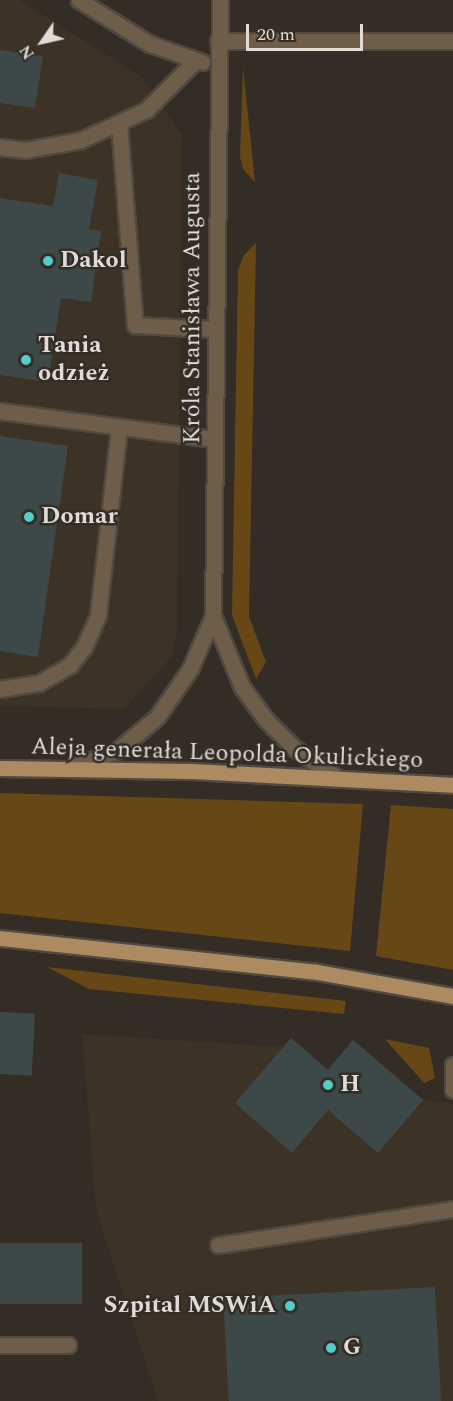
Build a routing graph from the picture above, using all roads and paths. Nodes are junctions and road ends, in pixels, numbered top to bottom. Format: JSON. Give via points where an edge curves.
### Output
{"nodes":[{"id":1,"x":79,"y":0,"type":"edge"},
{"id":2,"x":220,"y":0,"type":"edge"},
{"id":3,"x":218,"y":41,"type":"junction"},
{"id":4,"x":453,"y":41,"type":"edge"},
{"id":5,"x":195,"y":61,"type":"junction"},
{"id":6,"x":217,"y":63,"type":"junction"},
{"id":7,"x":119,"y":123,"type":"junction"},
{"id":8,"x":0,"y":147,"type":"edge"},
{"id":9,"x":215,"y":329,"type":"junction"},
{"id":10,"x":0,"y":411,"type":"edge"},
{"id":11,"x":119,"y":428,"type":"junction"},
{"id":12,"x":214,"y":439,"type":"junction"},
{"id":13,"x":213,"y":616,"type":"junction"},
{"id":14,"x":0,"y":689,"type":"edge"},
{"id":15,"x":0,"y":768,"type":"edge"},
{"id":16,"x":64,"y":770,"type":"junction"},
{"id":17,"x":336,"y":777,"type":"junction"},
{"id":18,"x":453,"y":785,"type":"edge"},
{"id":19,"x":0,"y":938,"type":"edge"},
{"id":20,"x":453,"y":996,"type":"edge"},
{"id":21,"x":453,"y":1065,"type":"edge"},
{"id":22,"x":453,"y":1090,"type":"edge"},
{"id":23,"x":453,"y":1209,"type":"edge"},
{"id":24,"x":218,"y":1245,"type":"dead end"},
{"id":25,"x":0,"y":1345,"type":"edge"},
{"id":26,"x":68,"y":1345,"type":"dead end"}],
"edges":[{"from":1,"to":5,"type":"street","via":[[150,44]]},
{"from":2,"to":3,"type":"street","name":"Króla Stanisława Augusta"},
{"from":3,"to":4,"type":"street"},
{"from":3,"to":6,"type":"street","name":"Króla Stanisława Augusta"},
{"from":5,"to":6,"type":"street"},
{"from":5,"to":7,"type":"street","via":[[146,110]]},
{"from":6,"to":9,"type":"street","name":"Króla Stanisława Augusta"},
{"from":7,"to":8,"type":"street","via":[[81,140],[25,150]]},
{"from":7,"to":9,"type":"street","via":[[135,325]]},
{"from":9,"to":12,"type":"street","name":"Króla Stanisława Augusta"},
{"from":10,"to":11,"type":"street"},
{"from":11,"to":12,"type":"street"},
{"from":11,"to":14,"type":"street","via":[[98,615],[84,647],[70,665],[39,683]]},
{"from":12,"to":13,"type":"street","name":"Króla Stanisława Augusta"},
{"from":13,"to":16,"type":"street","name":"Króla Stanisława Augusta","via":[[190,669],[158,717],[118,750]]},
{"from":13,"to":17,"type":"street","name":"Króla Stanisława Augusta","via":[[242,687],[266,720],[294,748]]},
{"from":15,"to":16,"type":"main road","name":"Aleja generała Leopolda Okulickiego"},
{"from":16,"to":17,"type":"main road","name":"Aleja generała Leopolda Okulickiego"},
{"from":17,"to":18,"type":"main road","name":"Aleja generała Leopolda Okulickiego"},
{"from":19,"to":20,"type":"main road","via":[[317,972]]},
{"from":21,"to":22,"type":"street"},
{"from":23,"to":24,"type":"street"},
{"from":25,"to":26,"type":"street"}]}
